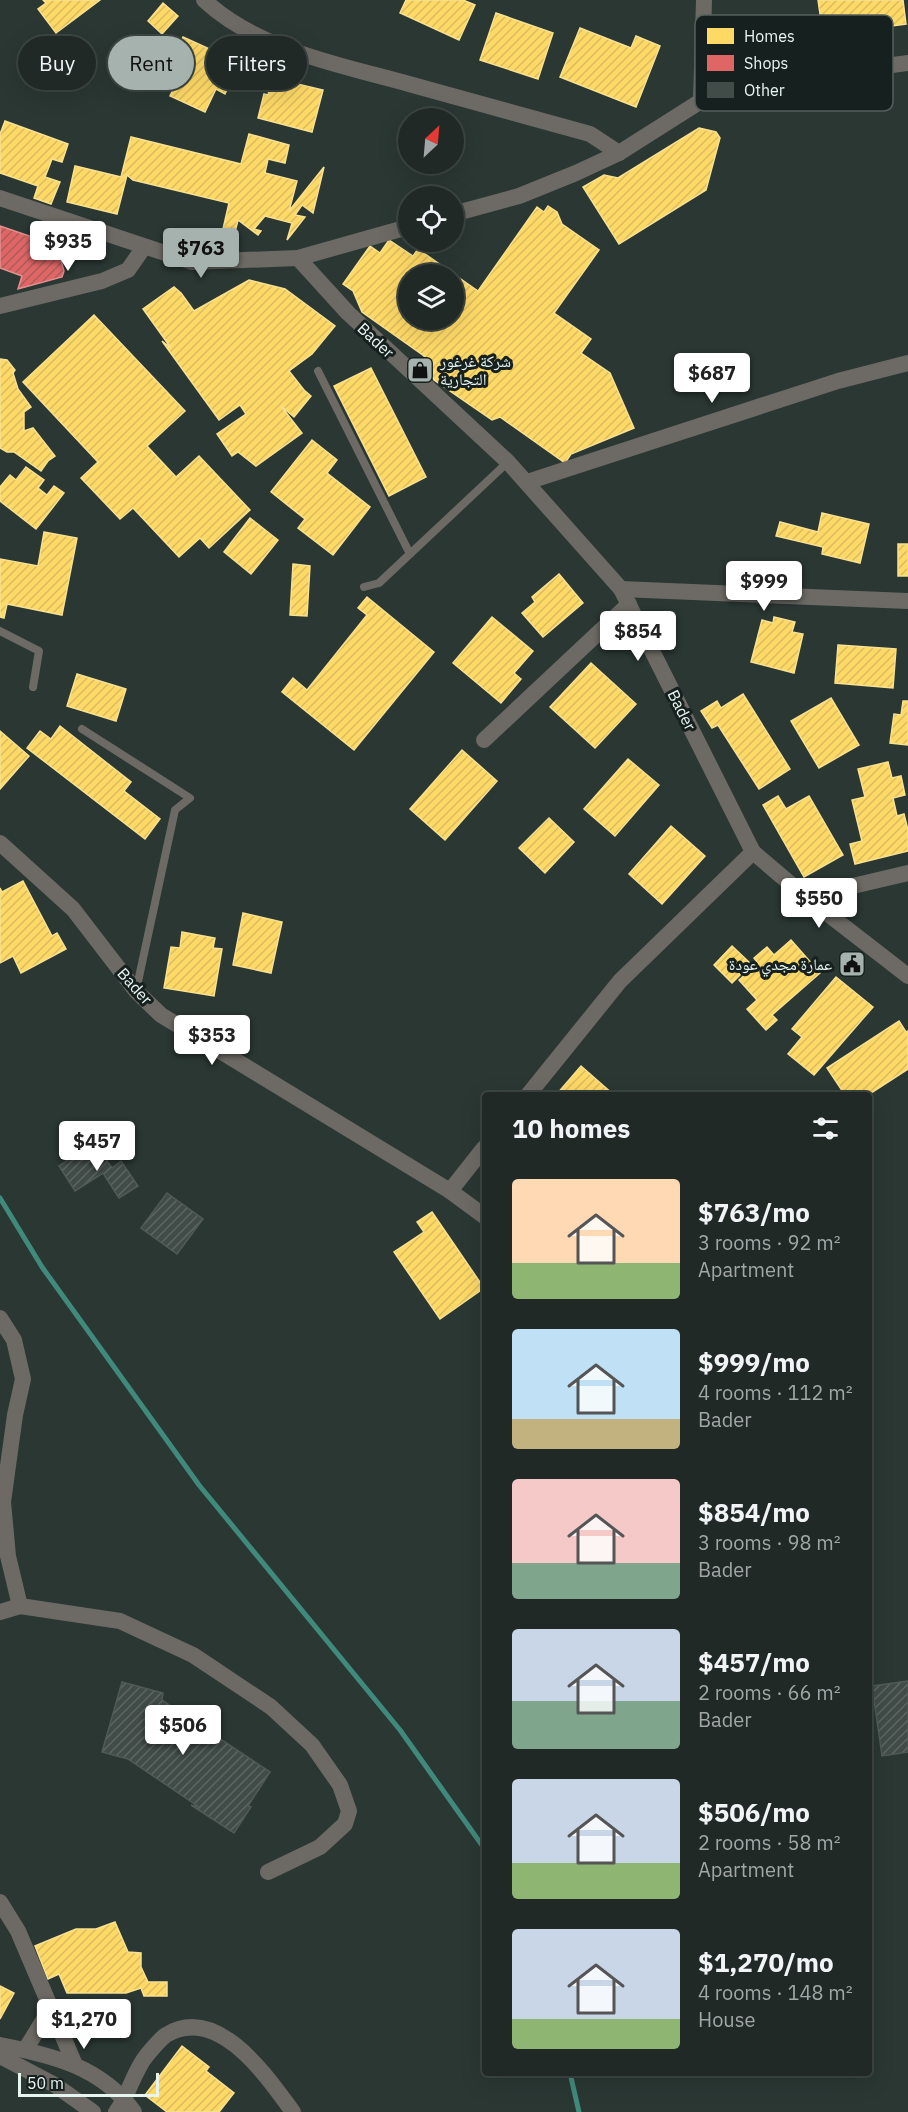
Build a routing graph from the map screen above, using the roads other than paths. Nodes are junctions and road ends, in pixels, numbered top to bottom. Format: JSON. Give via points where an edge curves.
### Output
{"nodes":[{"id":1,"x":204,"y":0,"type":"edge"},
{"id":2,"x":704,"y":0,"type":"edge"},
{"id":3,"x":704,"y":15,"type":"edge"},
{"id":4,"x":908,"y":63,"type":"edge"},
{"id":5,"x":893,"y":65,"type":"edge"},
{"id":6,"x":695,"y":105,"type":"edge"},
{"id":7,"x":620,"y":153,"type":"junction"},
{"id":8,"x":0,"y":198,"type":"edge"},
{"id":9,"x":464,"y":211,"type":"edge"},
{"id":10,"x":398,"y":230,"type":"edge"},
{"id":11,"x":144,"y":247,"type":"junction"},
{"id":12,"x":298,"y":258,"type":"junction"},
{"id":13,"x":0,"y":306,"type":"edge"},
{"id":14,"x":908,"y":363,"type":"edge"},
{"id":15,"x":318,"y":371,"type":"dead end"},
{"id":16,"x":508,"y":462,"type":"junction"},
{"id":17,"x":527,"y":482,"type":"junction"},
{"id":18,"x":410,"y":554,"type":"junction"},
{"id":19,"x":364,"y":587,"type":"dead end"},
{"id":20,"x":621,"y":589,"type":"junction"},
{"id":21,"x":908,"y":601,"type":"edge"},
{"id":22,"x":629,"y":604,"type":"junction"},
{"id":23,"x":0,"y":631,"type":"edge"},
{"id":24,"x":33,"y":687,"type":"dead end"},
{"id":25,"x":82,"y":729,"type":"dead end"},
{"id":26,"x":484,"y":740,"type":"dead end"},
{"id":27,"x":0,"y":843,"type":"edge"},
{"id":28,"x":753,"y":852,"type":"junction"},
{"id":29,"x":908,"y":873,"type":"edge"},
{"id":30,"x":806,"y":897,"type":"junction"},
{"id":31,"x":908,"y":976,"type":"edge"},
{"id":32,"x":136,"y":991,"type":"junction"},
{"id":33,"x":530,"y":1092,"type":"edge"},
{"id":34,"x":482,"y":1151,"type":"edge"},
{"id":35,"x":450,"y":1191,"type":"junction"},
{"id":36,"x":482,"y":1215,"type":"edge"},
{"id":37,"x":0,"y":1318,"type":"edge"},
{"id":38,"x":21,"y":1606,"type":"junction"},
{"id":39,"x":0,"y":1612,"type":"edge"},
{"id":40,"x":268,"y":1872,"type":"dead end"},
{"id":41,"x":0,"y":1902,"type":"edge"},
{"id":42,"x":51,"y":2008,"type":"junction"},
{"id":43,"x":0,"y":2045,"type":"edge"},
{"id":44,"x":25,"y":2050,"type":"junction"},
{"id":45,"x":0,"y":2056,"type":"edge"},
{"id":46,"x":75,"y":2065,"type":"junction"},
{"id":47,"x":125,"y":2108,"type":"edge"},
{"id":48,"x":93,"y":2112,"type":"edge"},
{"id":49,"x":293,"y":2112,"type":"edge"}],
"edges":[{"from":1,"to":7,"type":"street","via":[[219,14],[268,42],[590,134]]},
{"from":2,"to":3,"type":"street"},
{"from":4,"to":5,"type":"street"},
{"from":6,"to":7,"type":"street"},
{"from":7,"to":9,"type":"street","via":[[519,196]]},
{"from":8,"to":11,"type":"street"},
{"from":10,"to":12,"type":"street"},
{"from":11,"to":12,"type":"street","via":[[192,262]]},
{"from":11,"to":13,"type":"street","via":[[128,270],[102,281]]},
{"from":12,"to":16,"type":"street","name":"Bader","via":[[348,313]]},
{"from":14,"to":17,"type":"street","via":[[838,381]]},
{"from":15,"to":18,"type":"lane"},
{"from":16,"to":17,"type":"street","name":"Bader"},
{"from":16,"to":18,"type":"lane"},
{"from":17,"to":20,"type":"street","name":"Bader"},
{"from":18,"to":19,"type":"lane","via":[[380,583]]},
{"from":20,"to":21,"type":"street"},
{"from":20,"to":22,"type":"street","name":"Bader"},
{"from":22,"to":26,"type":"street"},
{"from":22,"to":28,"type":"street","name":"Bader"},
{"from":23,"to":24,"type":"lane","via":[[39,651]]},
{"from":25,"to":32,"type":"lane","via":[[190,798],[175,810]]},
{"from":27,"to":32,"type":"street","name":"Bader","via":[[73,909]]},
{"from":28,"to":30,"type":"street"},
{"from":28,"to":33,"type":"street","via":[[620,981]]},
{"from":29,"to":30,"type":"street"},
{"from":30,"to":31,"type":"street"},
{"from":32,"to":35,"type":"street","name":"Bader","via":[[161,1015]]},
{"from":34,"to":35,"type":"street"},
{"from":35,"to":36,"type":"street","name":"Bader"},
{"from":37,"to":38,"type":"street","via":[[14,1340],[23,1379],[3,1502],[8,1556]]},
{"from":38,"to":39,"type":"street"},
{"from":38,"to":40,"type":"street","via":[[120,1621],[193,1655],[271,1707],[312,1745],[340,1785],[349,1811],[345,1824],[320,1847]]},
{"from":41,"to":42,"type":"street","via":[[18,1930]]},
{"from":42,"to":44,"type":"street"},
{"from":42,"to":46,"type":"street"},
{"from":43,"to":44,"type":"street"},
{"from":44,"to":46,"type":"street"},
{"from":45,"to":48,"type":"street","via":[[55,2085]]},
{"from":46,"to":47,"type":"street","via":[[112,2086]]},
{"from":47,"to":49,"type":"street","via":[[145,2057],[166,2035],[187,2028],[203,2029],[236,2044],[260,2067]]}]}
